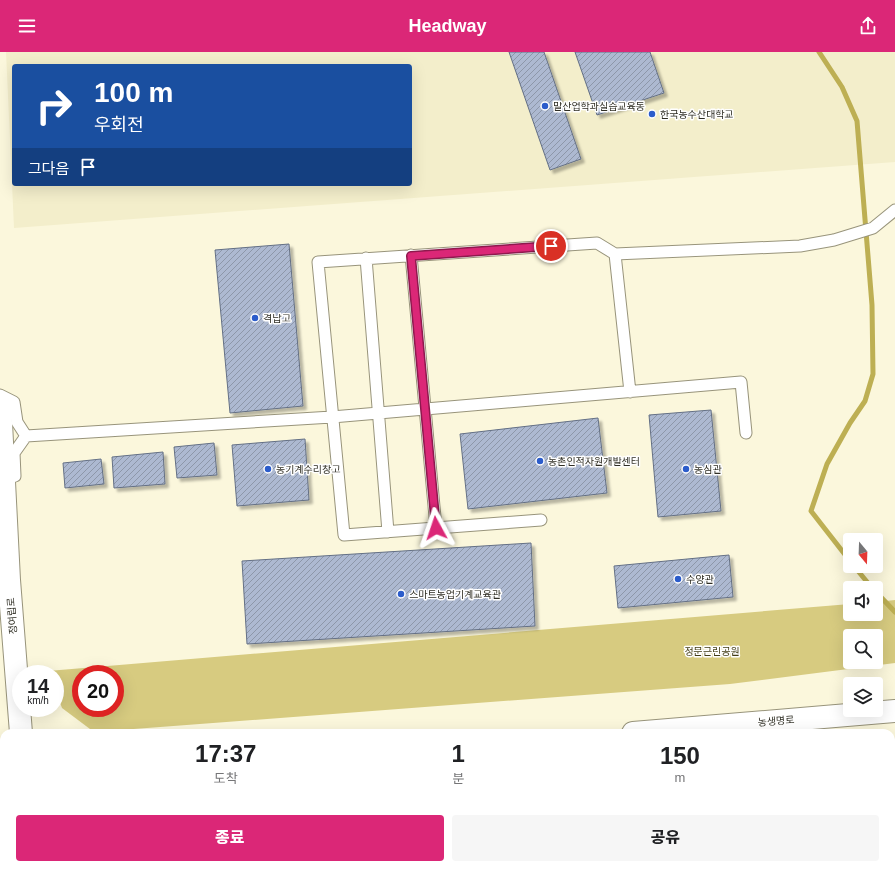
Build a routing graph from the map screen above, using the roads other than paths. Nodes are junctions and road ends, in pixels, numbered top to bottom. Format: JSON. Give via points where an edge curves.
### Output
{"nodes":[{"id":1,"x":895,"y":210,"type":"edge"},
{"id":2,"x":615,"y":254,"type":"junction"},
{"id":3,"x":411,"y":256,"type":"junction"},
{"id":4,"x":366,"y":258,"type":"junction"},
{"id":5,"x":630,"y":392,"type":"junction"},
{"id":6,"x":0,"y":395,"type":"edge"},
{"id":7,"x":0,"y":403,"type":"edge"},
{"id":8,"x":425,"y":409,"type":"junction"},
{"id":9,"x":379,"y":413,"type":"junction"},
{"id":10,"x":332,"y":417,"type":"junction"},
{"id":11,"x":746,"y":433,"type":"dead end"},
{"id":12,"x":26,"y":436,"type":"junction"},
{"id":13,"x":4,"y":480,"type":"junction"},
{"id":14,"x":541,"y":520,"type":"dead end"},
{"id":15,"x":436,"y":528,"type":"junction"},
{"id":16,"x":388,"y":532,"type":"junction"},
{"id":17,"x":895,"y":711,"type":"edge"},
{"id":18,"x":21,"y":729,"type":"edge"},
{"id":19,"x":681,"y":729,"type":"edge"}],
"edges":[{"from":1,"to":2,"type":"lane","via":[[873,228],[834,240],[800,246]]},
{"from":2,"to":3,"type":"lane","via":[[597,243]]},
{"from":2,"to":5,"type":"lane"},
{"from":3,"to":4,"type":"lane"},
{"from":3,"to":8,"type":"lane"},
{"from":4,"to":9,"type":"lane"},
{"from":4,"to":10,"type":"lane","via":[[318,262]]},
{"from":5,"to":8,"type":"lane"},
{"from":5,"to":11,"type":"lane","via":[[741,382]]},
{"from":6,"to":12,"type":"lane","via":[[14,402],[17,422]]},
{"from":7,"to":13,"type":"street","name":"정여립로"},
{"from":8,"to":9,"type":"lane"},
{"from":8,"to":15,"type":"lane"},
{"from":9,"to":10,"type":"lane"},
{"from":9,"to":16,"type":"lane"},
{"from":10,"to":12,"type":"lane"},
{"from":10,"to":16,"type":"lane","via":[[344,535]]},
{"from":12,"to":13,"type":"lane","via":[[14,453],[15,476]]},
{"from":13,"to":18,"type":"street","name":"정여립로"},
{"from":14,"to":15,"type":"lane"},
{"from":15,"to":16,"type":"lane"},
{"from":17,"to":19,"type":"street","name":"농생명로"}]}
